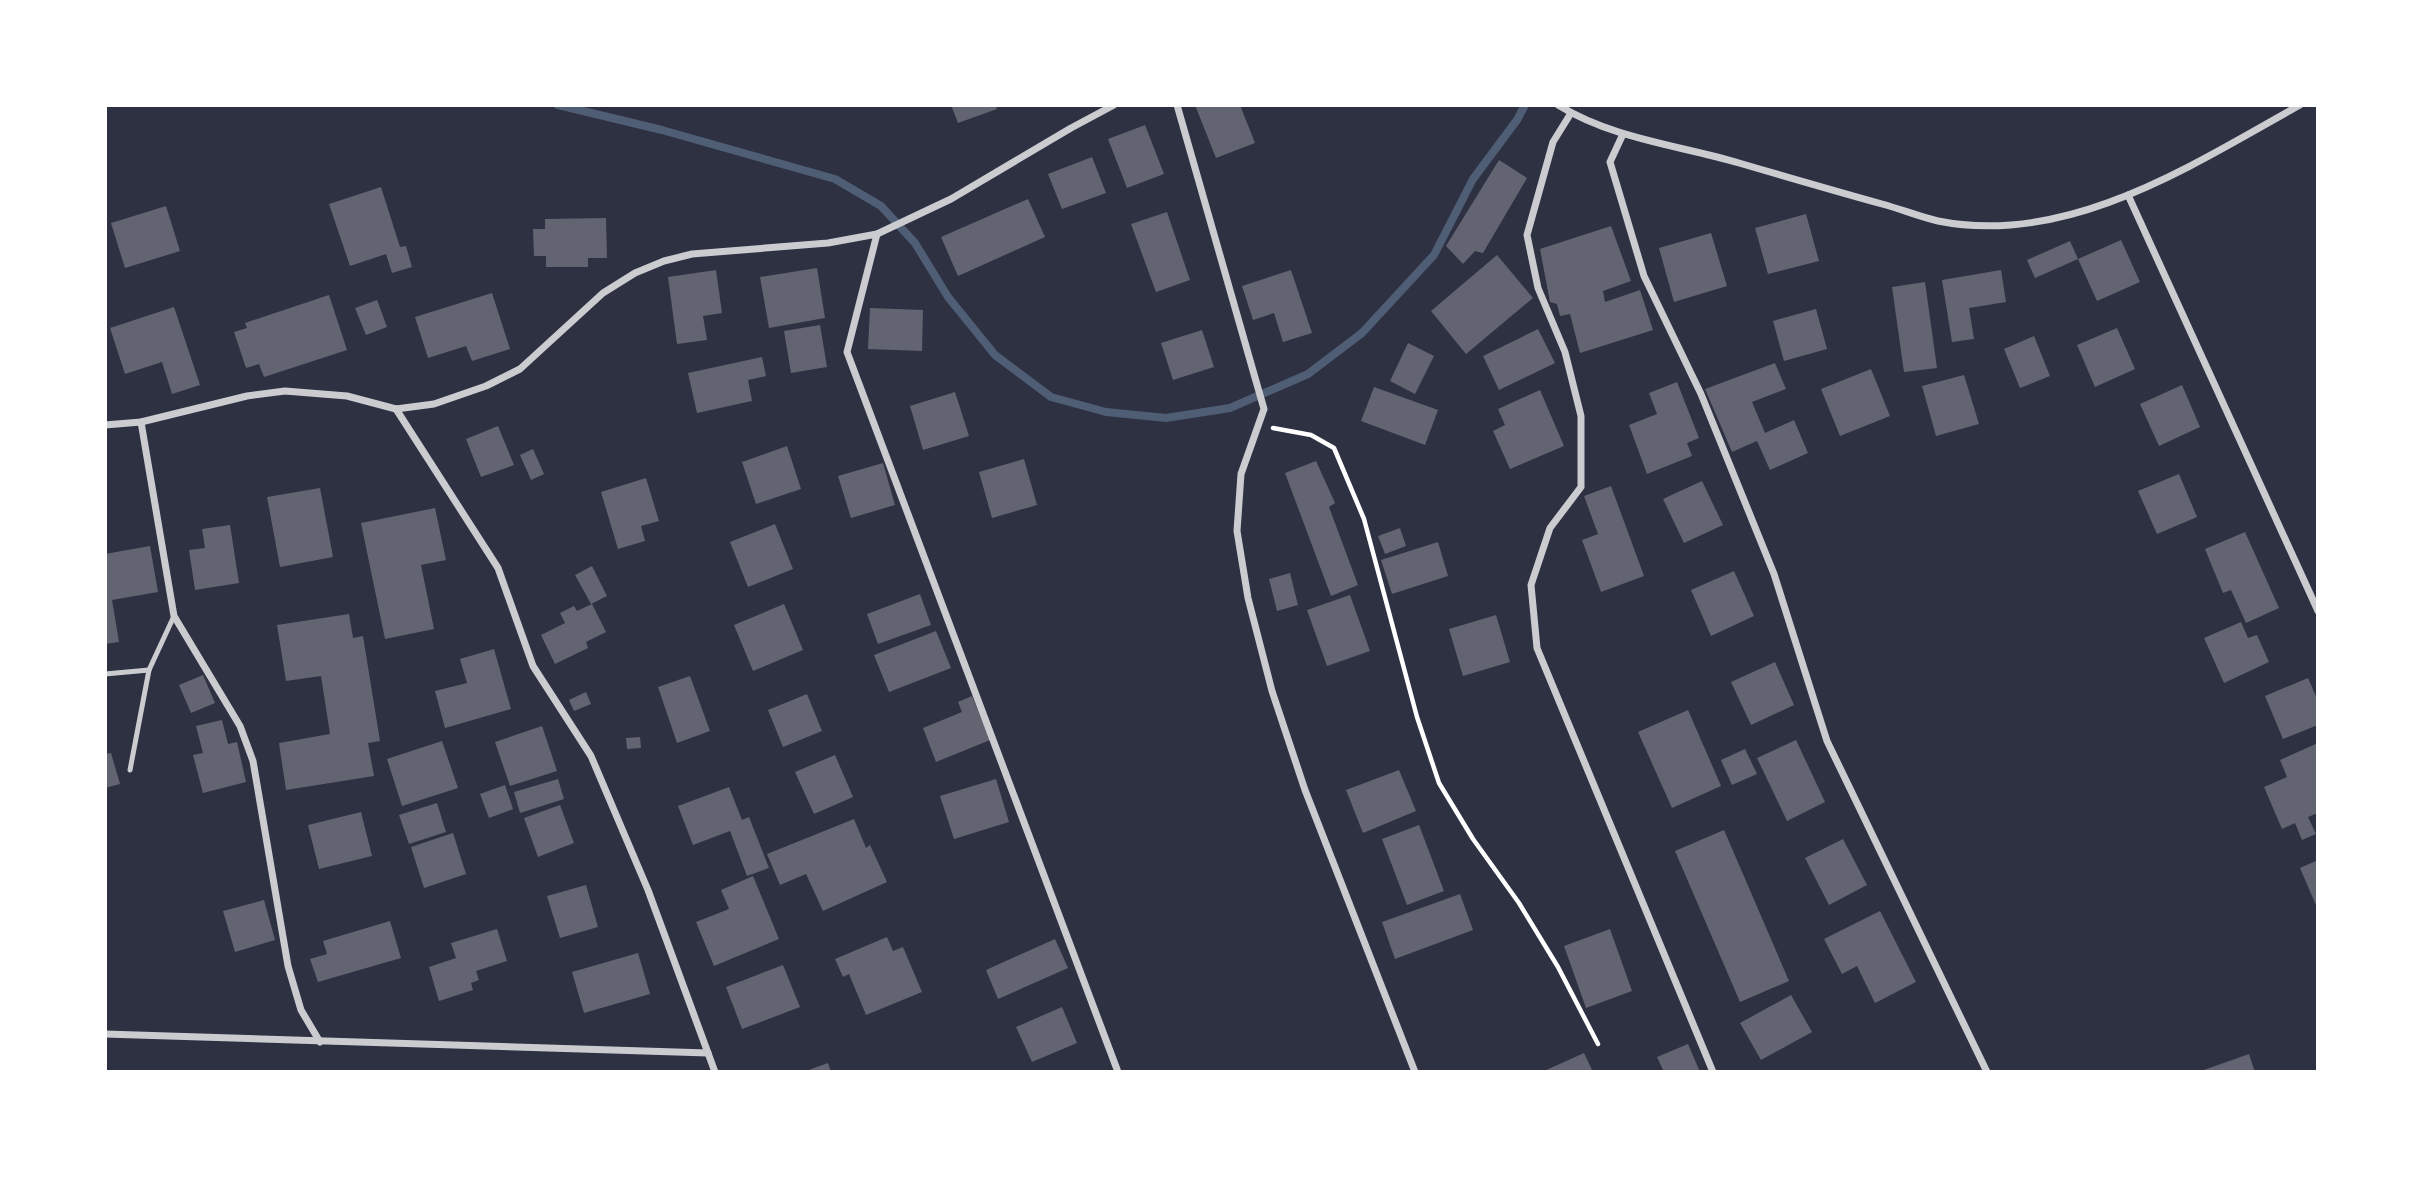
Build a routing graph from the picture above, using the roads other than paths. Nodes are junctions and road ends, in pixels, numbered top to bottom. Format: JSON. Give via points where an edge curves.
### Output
{"nodes":[{"id":1,"x":1114,"y":105,"type":"edge"},
{"id":2,"x":1177,"y":105,"type":"edge"},
{"id":3,"x":1558,"y":105,"type":"edge"},
{"id":4,"x":2300,"y":105,"type":"edge"},
{"id":5,"x":1571,"y":113,"type":"junction"},
{"id":6,"x":1623,"y":134,"type":"junction"},
{"id":7,"x":2128,"y":195,"type":"junction"},
{"id":8,"x":877,"y":234,"type":"junction"},
{"id":9,"x":396,"y":410,"type":"junction"},
{"id":10,"x":141,"y":422,"type":"junction"},
{"id":11,"x":105,"y":425,"type":"edge"},
{"id":12,"x":2318,"y":611,"type":"edge"},
{"id":13,"x":174,"y":616,"type":"junction"},
{"id":14,"x":149,"y":670,"type":"junction"},
{"id":15,"x":105,"y":674,"type":"edge"},
{"id":16,"x":130,"y":770,"type":"dead end"},
{"id":17,"x":105,"y":1034,"type":"edge"},
{"id":18,"x":320,"y":1042,"type":"junction"},
{"id":19,"x":708,"y":1053,"type":"junction"},
{"id":20,"x":715,"y":1072,"type":"edge"},
{"id":21,"x":1118,"y":1072,"type":"edge"},
{"id":22,"x":1415,"y":1072,"type":"edge"},
{"id":23,"x":1713,"y":1072,"type":"edge"},
{"id":24,"x":1987,"y":1072,"type":"edge"}],
"edges":[{"from":1,"to":8,"type":"street","via":[[951,200]]},
{"from":2,"to":22,"type":"street","via":[[1264,409],[1241,474],[1237,531],[1248,598],[1305,790]]},
{"from":3,"to":5,"type":"street"},
{"from":4,"to":7,"type":"street","via":[[2224,149]]},
{"from":5,"to":6,"type":"street"},
{"from":5,"to":23,"type":"street","via":[[1553,142],[1527,235],[1538,288],[1565,352],[1581,416],[1581,487],[1550,528],[1531,585],[1537,648]]},
{"from":6,"to":7,"type":"street","via":[[1727,159],[1939,221],[1990,226],[2037,222]]},
{"from":6,"to":24,"type":"street","via":[[1610,162],[1644,276],[1701,394],[1764,548],[1827,741]]},
{"from":7,"to":12,"type":"street"},
{"from":8,"to":9,"type":"street","via":[[828,243],[721,250],[664,261],[603,293],[520,369],[434,404]]},
{"from":8,"to":21,"type":"street","via":[[847,352]]},
{"from":9,"to":10,"type":"street","via":[[347,396],[285,391]]},
{"from":9,"to":19,"type":"street","via":[[498,568],[533,666],[591,756],[648,890]]},
{"from":10,"to":11,"type":"street"},
{"from":10,"to":13,"type":"street"},
{"from":13,"to":14,"type":"lane"},
{"from":13,"to":18,"type":"street","via":[[240,726],[253,761],[288,966],[301,1010]]},
{"from":14,"to":15,"type":"lane"},
{"from":14,"to":16,"type":"lane"},
{"from":17,"to":18,"type":"street"},
{"from":18,"to":19,"type":"street"},
{"from":19,"to":20,"type":"street"}]}
